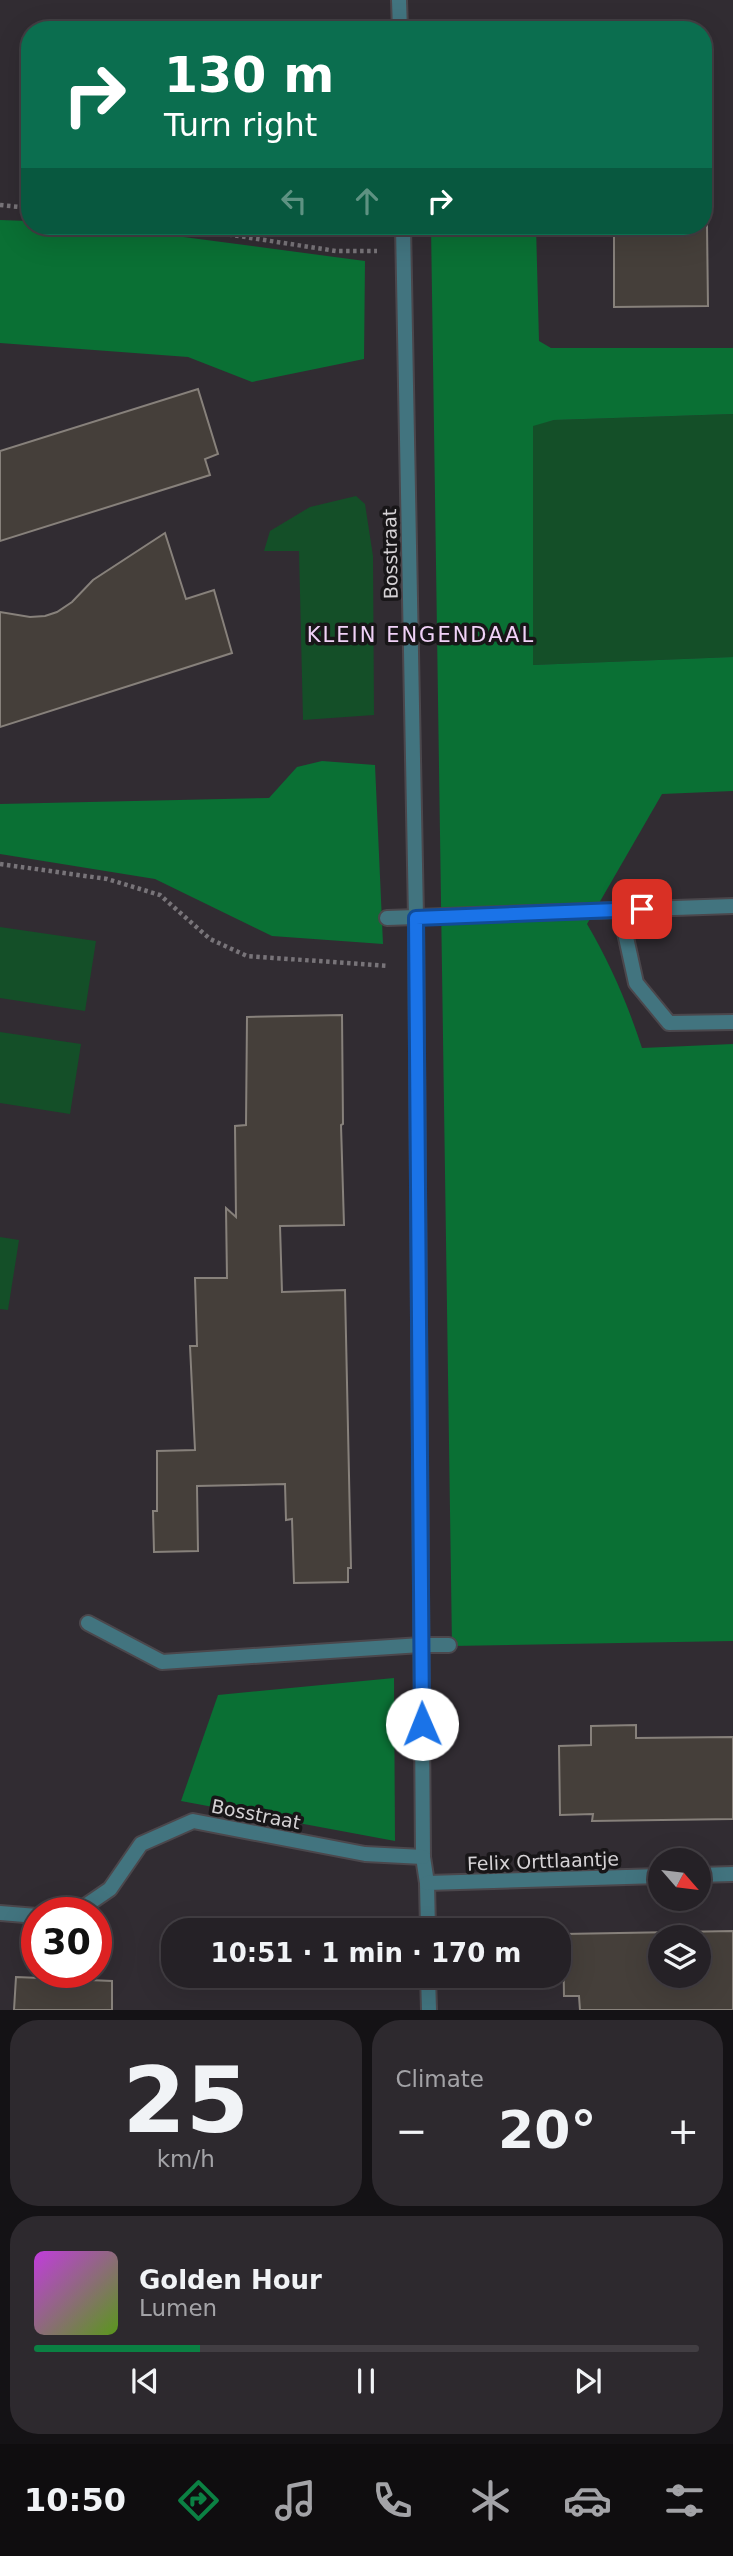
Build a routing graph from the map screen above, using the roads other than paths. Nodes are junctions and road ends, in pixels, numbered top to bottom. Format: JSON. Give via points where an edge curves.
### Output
{"nodes":[{"id":1,"x":399,"y":0,"type":"edge"},
{"id":2,"x":400,"y":21,"type":"edge"},
{"id":3,"x":403,"y":235,"type":"edge"},
{"id":4,"x":733,"y":906,"type":"edge"},
{"id":5,"x":620,"y":910,"type":"junction"},
{"id":6,"x":387,"y":918,"type":"dead end"},
{"id":7,"x":416,"y":918,"type":"junction"},
{"id":8,"x":733,"y":1021,"type":"edge"},
{"id":9,"x":88,"y":1623,"type":"dead end"},
{"id":10,"x":422,"y":1645,"type":"junction"},
{"id":11,"x":449,"y":1645,"type":"dead end"},
{"id":12,"x":423,"y":1857,"type":"junction"},
{"id":13,"x":733,"y":1874,"type":"edge"},
{"id":14,"x":711,"y":1875,"type":"edge"},
{"id":15,"x":648,"y":1876,"type":"edge"},
{"id":16,"x":427,"y":1883,"type":"junction"},
{"id":17,"x":98,"y":1897,"type":"edge"},
{"id":18,"x":0,"y":1913,"type":"edge"},
{"id":19,"x":21,"y":1915,"type":"edge"},
{"id":20,"x":428,"y":1918,"type":"edge"},
{"id":21,"x":428,"y":1988,"type":"edge"},
{"id":22,"x":429,"y":2010,"type":"edge"}],
"edges":[{"from":1,"to":2,"type":"street"},
{"from":3,"to":7,"type":"street","name":"Bosstraat"},
{"from":4,"to":5,"type":"street"},
{"from":5,"to":7,"type":"street"},
{"from":5,"to":8,"type":"street","via":[[636,983],[669,1023]]},
{"from":6,"to":7,"type":"street"},
{"from":7,"to":10,"type":"street","name":"Bosstraat"},
{"from":9,"to":10,"type":"street","via":[[162,1662]]},
{"from":10,"to":11,"type":"street"},
{"from":10,"to":12,"type":"street","name":"Bosstraat"},
{"from":12,"to":16,"type":"street","name":"Bosstraat"},
{"from":12,"to":17,"type":"street","name":"Bosstraat","via":[[365,1854],[193,1821],[141,1844],[110,1889]]},
{"from":13,"to":14,"type":"street"},
{"from":15,"to":16,"type":"street","name":"Felix Orttlaantje"},
{"from":16,"to":20,"type":"street","name":"Bosstraat"},
{"from":18,"to":19,"type":"street"},
{"from":21,"to":22,"type":"street"}]}
